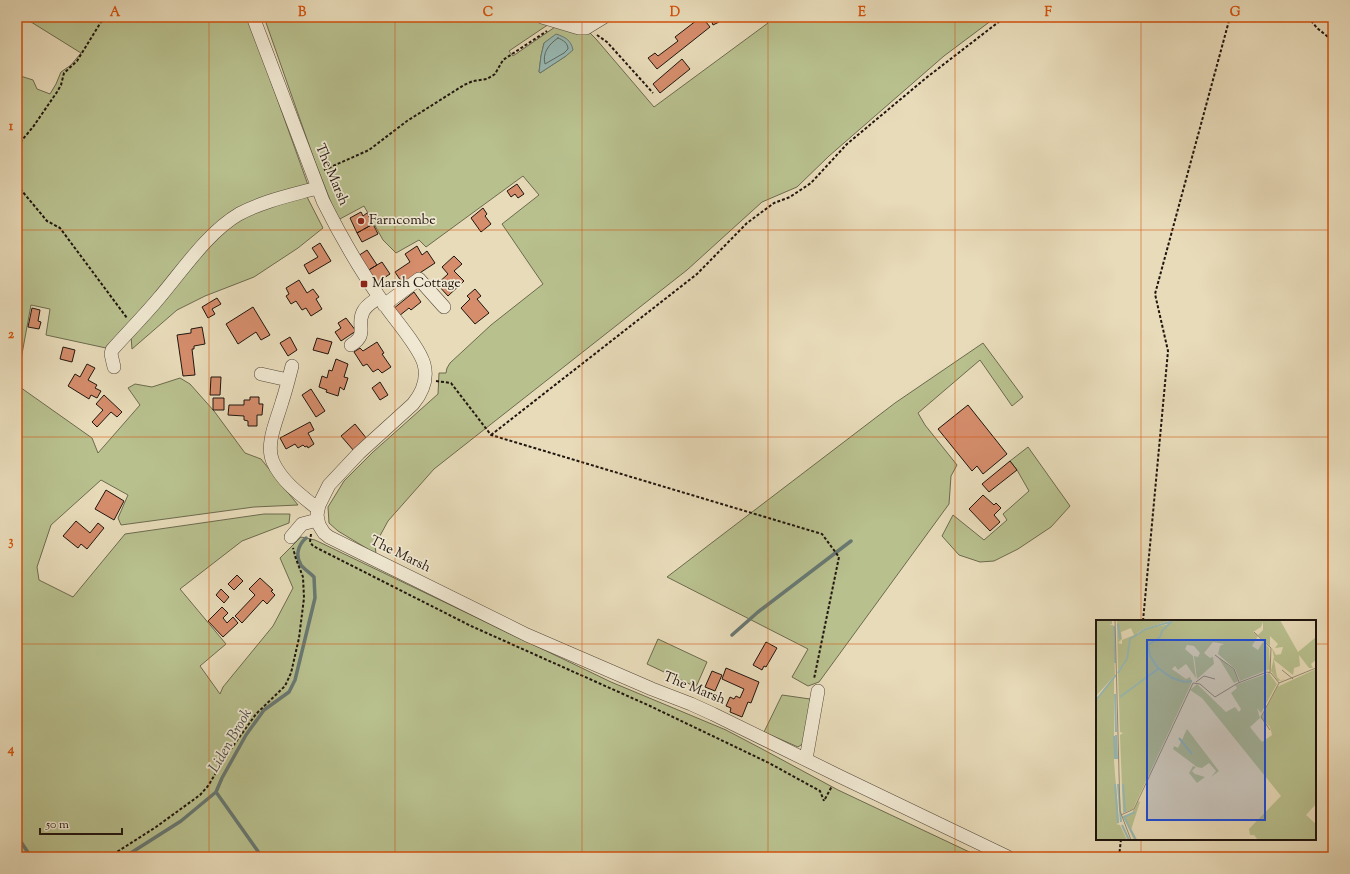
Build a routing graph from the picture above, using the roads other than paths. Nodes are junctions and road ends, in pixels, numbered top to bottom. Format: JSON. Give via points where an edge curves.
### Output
{"nodes":[{"id":1,"x":253,"y":17,"type":"edge"},
{"id":2,"x":542,"y":17,"type":"edge"},
{"id":3,"x":604,"y":17,"type":"edge"},
{"id":4,"x":318,"y":188,"type":"junction"},
{"id":5,"x":382,"y":301,"type":"junction"},
{"id":6,"x":444,"y":306,"type":"dead end"},
{"id":7,"x":351,"y":345,"type":"dead end"},
{"id":8,"x":292,"y":366,"type":"dead end"},
{"id":9,"x":114,"y":367,"type":"dead end"},
{"id":10,"x":261,"y":374,"type":"dead end"},
{"id":11,"x":288,"y":380,"type":"junction"},
{"id":12,"x":318,"y":518,"type":"junction"},
{"id":13,"x":291,"y":537,"type":"road end"},
{"id":14,"x":818,"y":691,"type":"road end"},
{"id":15,"x":806,"y":759,"type":"junction"},
{"id":16,"x":1008,"y":857,"type":"edge"}],
"edges":[{"from":1,"to":4,"type":"street","name":"The Marsh"},
{"from":2,"to":3,"type":"street","via":[[586,28]]},
{"from":4,"to":5,"type":"street","name":"The Marsh","via":[[338,229]]},
{"from":4,"to":9,"type":"street","via":[[263,204],[230,220],[200,249],[112,350]]},
{"from":5,"to":6,"type":"street","via":[[419,278]]},
{"from":5,"to":7,"type":"street","via":[[364,310],[360,336]]},
{"from":5,"to":12,"type":"street","name":"The Marsh","via":[[420,354],[425,380],[413,404],[405,413],[359,453],[329,485],[323,495]]},
{"from":8,"to":11,"type":"street","name":"The Marsh"},
{"from":10,"to":11,"type":"street"},
{"from":11,"to":12,"type":"street","name":"The Marsh","via":[[272,438],[271,454],[283,477]]},
{"from":12,"to":13,"type":"street","via":[[302,524]]},
{"from":12,"to":15,"type":"street","name":"The Marsh","via":[[324,533],[329,537],[520,632],[706,710]]},
{"from":14,"to":15,"type":"street"},
{"from":15,"to":16,"type":"street","name":"The Marsh"}]}
